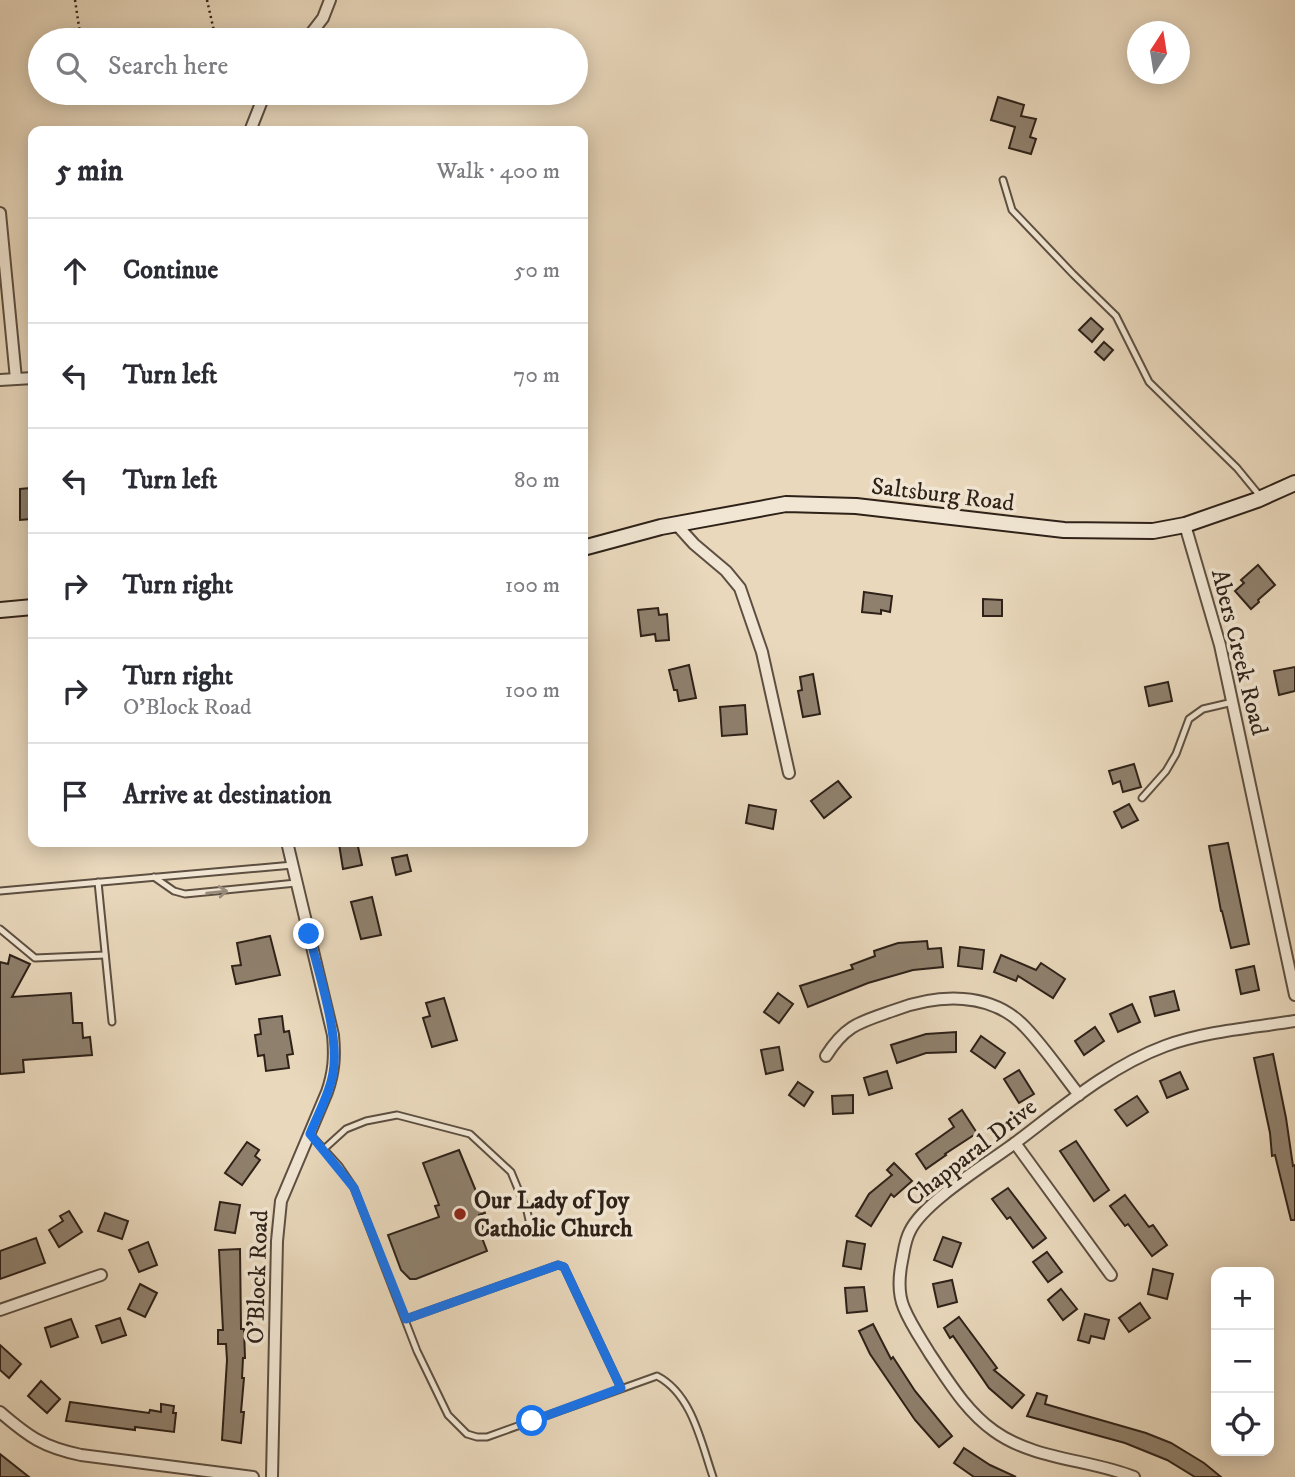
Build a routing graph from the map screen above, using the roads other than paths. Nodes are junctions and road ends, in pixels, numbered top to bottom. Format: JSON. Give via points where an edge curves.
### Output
{"nodes":[{"id":1,"x":330,"y":0,"type":"edge"},
{"id":2,"x":315,"y":28,"type":"edge"},
{"id":3,"x":260,"y":105,"type":"edge"},
{"id":4,"x":252,"y":126,"type":"edge"},
{"id":5,"x":1003,"y":180,"type":"dead end"},
{"id":6,"x":0,"y":213,"type":"edge"},
{"id":7,"x":28,"y":378,"type":"edge"},
{"id":8,"x":16,"y":379,"type":"junction"},
{"id":9,"x":0,"y":380,"type":"edge"},
{"id":10,"x":1295,"y":483,"type":"edge"},
{"id":11,"x":1261,"y":498,"type":"junction"},
{"id":12,"x":676,"y":524,"type":"junction"},
{"id":13,"x":1185,"y":525,"type":"junction"},
{"id":14,"x":588,"y":547,"type":"edge"},
{"id":15,"x":28,"y":607,"type":"edge"},
{"id":16,"x":0,"y":610,"type":"edge"},
{"id":17,"x":1233,"y":702,"type":"junction"},
{"id":18,"x":789,"y":773,"type":"dead end"},
{"id":19,"x":1142,"y":798,"type":"dead end"},
{"id":20,"x":288,"y":847,"type":"edge"},
{"id":21,"x":293,"y":865,"type":"junction"},
{"id":22,"x":154,"y":877,"type":"junction"},
{"id":23,"x":98,"y":882,"type":"junction"},
{"id":24,"x":297,"y":883,"type":"junction"},
{"id":25,"x":0,"y":891,"type":"edge"},
{"id":26,"x":0,"y":929,"type":"edge"},
{"id":27,"x":105,"y":955,"type":"junction"},
{"id":28,"x":1295,"y":995,"type":"edge"},
{"id":29,"x":1295,"y":1021,"type":"edge"},
{"id":30,"x":112,"y":1022,"type":"dead end"},
{"id":31,"x":826,"y":1056,"type":"dead end"},
{"id":32,"x":1079,"y":1095,"type":"junction"},
{"id":33,"x":310,"y":1134,"type":"junction"},
{"id":34,"x":1015,"y":1143,"type":"junction"},
{"id":35,"x":324,"y":1149,"type":"junction"},
{"id":36,"x":531,"y":1229,"type":"dead end"},
{"id":37,"x":101,"y":1275,"type":"dead end"},
{"id":38,"x":1111,"y":1275,"type":"dead end"},
{"id":39,"x":0,"y":1310,"type":"edge"},
{"id":40,"x":406,"y":1319,"type":"junction"},
{"id":41,"x":621,"y":1388,"type":"junction"},
{"id":42,"x":0,"y":1412,"type":"edge"},
{"id":43,"x":253,"y":1477,"type":"edge"},
{"id":44,"x":272,"y":1477,"type":"edge"},
{"id":45,"x":713,"y":1477,"type":"edge"},
{"id":46,"x":1134,"y":1477,"type":"edge"}],
"edges":[{"from":1,"to":2,"type":"street"},
{"from":3,"to":4,"type":"street"},
{"from":5,"to":11,"type":"lane","via":[[1012,210],[1116,316],[1149,382],[1237,468]]},
{"from":6,"to":8,"type":"street"},
{"from":7,"to":8,"type":"street"},
{"from":8,"to":9,"type":"street"},
{"from":10,"to":11,"type":"main road","name":"Saltsburg Road"},
{"from":11,"to":13,"type":"main road","name":"Saltsburg Road"},
{"from":12,"to":13,"type":"main road","name":"Saltsburg Road","via":[[786,505],[856,506],[1064,530],[1153,531]]},
{"from":12,"to":14,"type":"main road","name":"Saltsburg Road"},
{"from":12,"to":18,"type":"street","via":[[740,588],[762,652]]},
{"from":13,"to":17,"type":"street","name":"Abers Creek Road"},
{"from":15,"to":16,"type":"main road"},
{"from":17,"to":19,"type":"lane","via":[[1203,709],[1189,719],[1166,771]]},
{"from":17,"to":28,"type":"street","name":"Abers Creek Road"},
{"from":20,"to":21,"type":"street","name":"O'Block Road"},
{"from":21,"to":22,"type":"lane"},
{"from":21,"to":24,"type":"street","name":"O'Block Road"},
{"from":22,"to":23,"type":"lane"},
{"from":22,"to":24,"type":"lane","one_way":true,"via":[[185,894]]},
{"from":23,"to":25,"type":"lane"},
{"from":23,"to":27,"type":"lane"},
{"from":24,"to":33,"type":"street","name":"O'Block Road","via":[[334,1056],[333,1074]]},
{"from":26,"to":27,"type":"lane","via":[[35,958]]},
{"from":27,"to":30,"type":"lane"},
{"from":29,"to":32,"type":"street","name":"Chapparal Drive","via":[[1168,1044],[1125,1064]]},
{"from":31,"to":32,"type":"street","via":[[836,1040],[858,1024],[933,998],[962,998],[993,1007],[1024,1025]]},
{"from":32,"to":34,"type":"street","name":"Chapparal Drive"},
{"from":33,"to":35,"type":"lane"},
{"from":33,"to":44,"type":"street","name":"O'Block Road","via":[[281,1200],[276,1241]]},
{"from":34,"to":38,"type":"street"},
{"from":34,"to":46,"type":"street","name":"Chapparal Drive","via":[[953,1188],[910,1229],[900,1272],[903,1306],[962,1402],[993,1430],[1037,1451]]},
{"from":35,"to":36,"type":"lane","via":[[345,1129],[397,1115],[470,1134],[511,1171]]},
{"from":35,"to":40,"type":"lane","via":[[354,1188]]},
{"from":37,"to":39,"type":"street"},
{"from":40,"to":41,"type":"lane","via":[[431,1383],[448,1415],[467,1434],[487,1437]]},
{"from":40,"to":41,"type":"lane","via":[[558,1265],[564,1267]]},
{"from":41,"to":45,"type":"lane","via":[[657,1376],[670,1383],[690,1412]]},
{"from":42,"to":43,"type":"street","via":[[54,1449]]}]}
